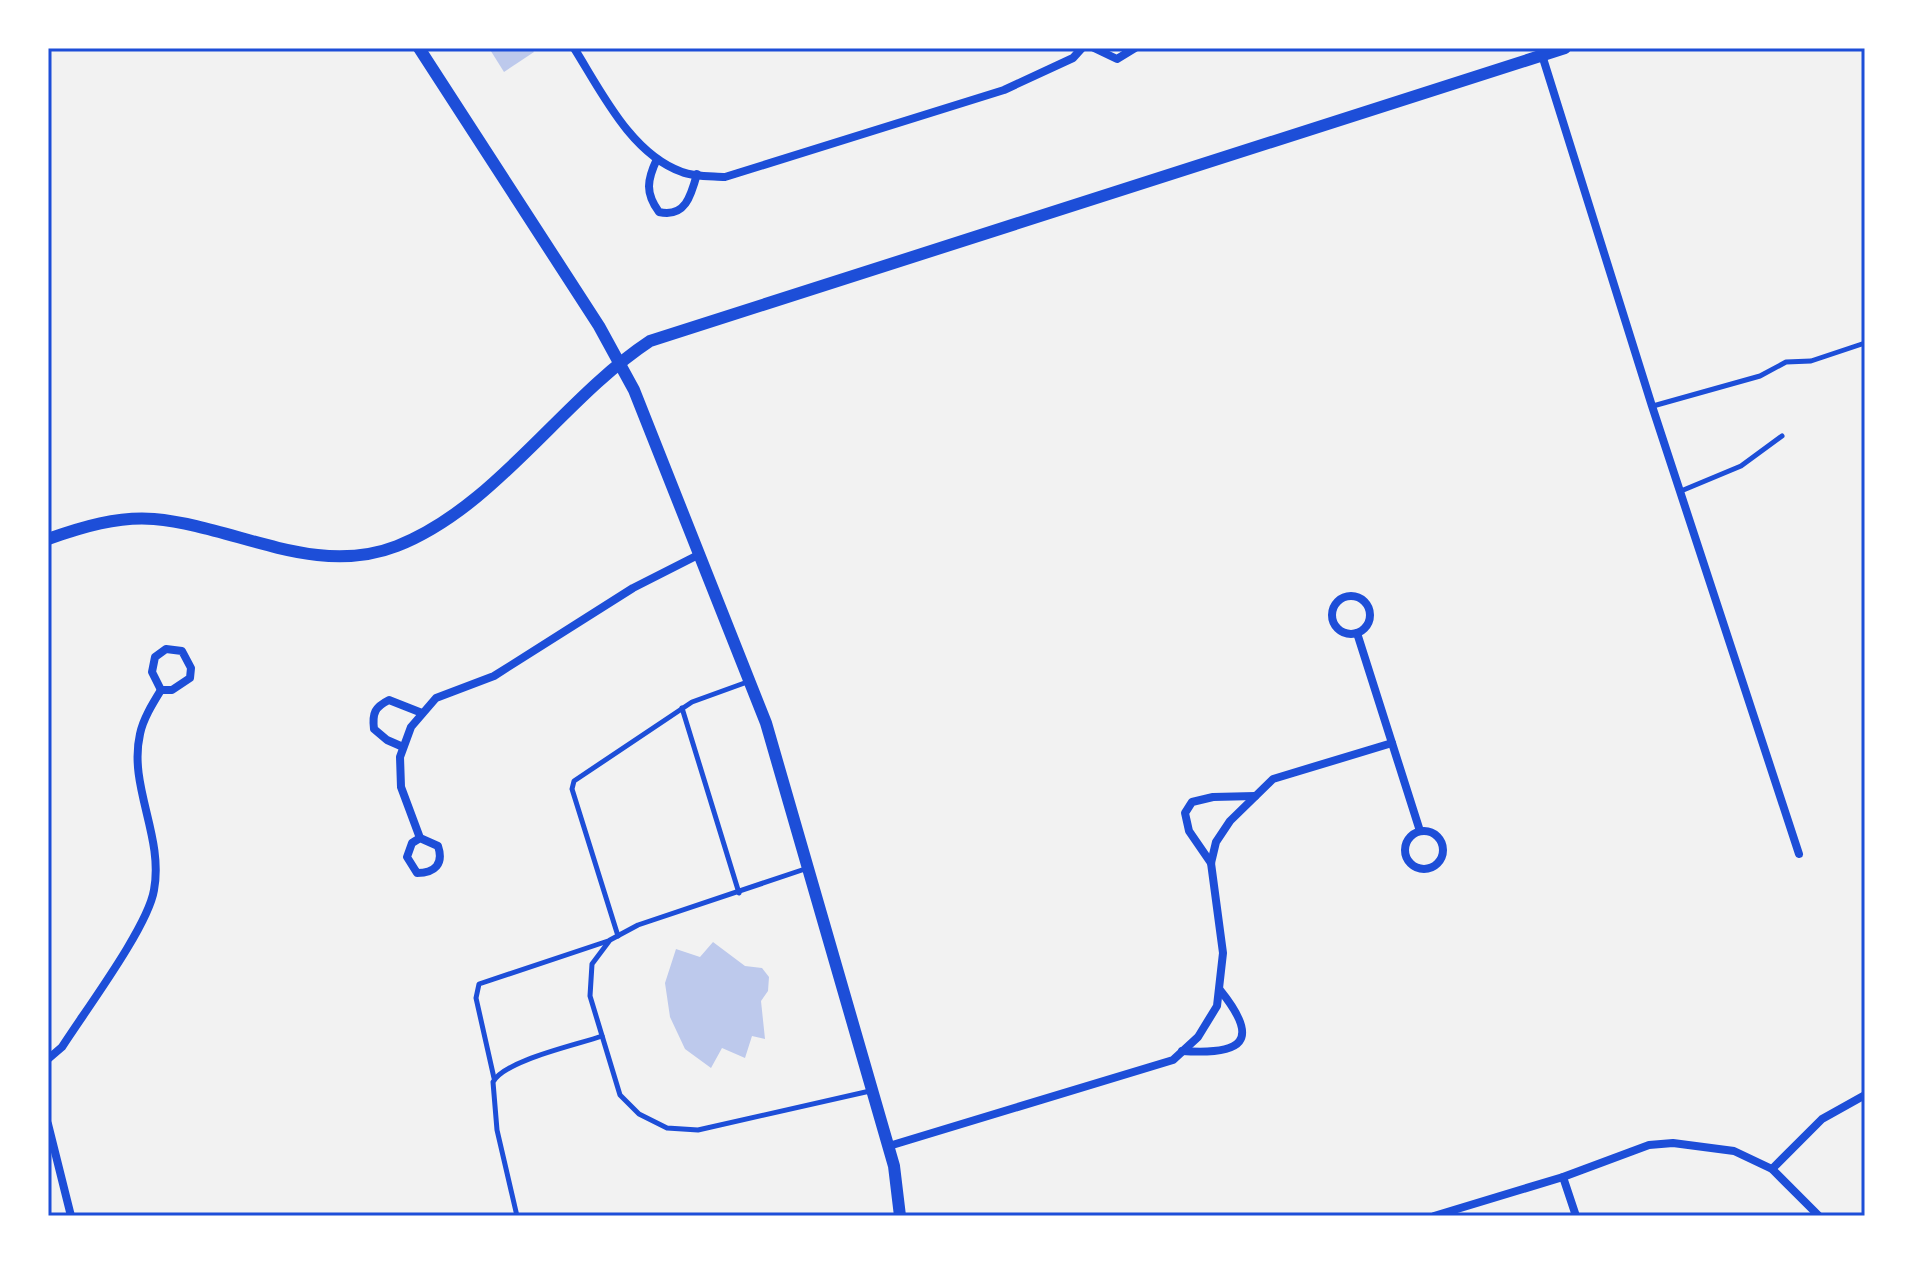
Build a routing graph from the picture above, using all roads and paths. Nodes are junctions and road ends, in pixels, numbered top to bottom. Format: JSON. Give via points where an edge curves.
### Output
{"nodes":[{"id":1,"x":419,"y":48,"type":"edge"},
{"id":2,"x":574,"y":48,"type":"edge"},
{"id":3,"x":1082,"y":48,"type":"edge"},
{"id":4,"x":1094,"y":48,"type":"edge"},
{"id":5,"x":1135,"y":48,"type":"edge"},
{"id":6,"x":1565,"y":48,"type":"edge"},
{"id":7,"x":1542,"y":55,"type":"junction"},
{"id":8,"x":657,"y":159,"type":"junction"},
{"id":9,"x":697,"y":174,"type":"junction"},
{"id":10,"x":1865,"y":343,"type":"edge"},
{"id":11,"x":620,"y":361,"type":"junction"},
{"id":12,"x":1652,"y":406,"type":"junction"},
{"id":13,"x":1782,"y":436,"type":"dead end"},
{"id":14,"x":1680,"y":492,"type":"junction"},
{"id":15,"x":48,"y":539,"type":"edge"},
{"id":16,"x":700,"y":554,"type":"junction"},
{"id":17,"x":1357,"y":633,"type":"junction"},
{"id":18,"x":750,"y":681,"type":"junction"},
{"id":19,"x":161,"y":690,"type":"junction"},
{"id":20,"x":682,"y":708,"type":"junction"},
{"id":21,"x":422,"y":713,"type":"junction"},
{"id":22,"x":1392,"y":743,"type":"junction"},
{"id":23,"x":403,"y":747,"type":"junction"},
{"id":24,"x":1255,"y":796,"type":"junction"},
{"id":25,"x":1420,"y":831,"type":"junction"},
{"id":26,"x":420,"y":838,"type":"junction"},
{"id":27,"x":1799,"y":854,"type":"dead end"},
{"id":28,"x":1211,"y":863,"type":"junction"},
{"id":29,"x":809,"y":868,"type":"junction"},
{"id":30,"x":739,"y":893,"type":"junction"},
{"id":31,"x":618,"y":936,"type":"junction"},
{"id":32,"x":610,"y":940,"type":"junction"},
{"id":33,"x":1220,"y":990,"type":"junction"},
{"id":34,"x":602,"y":1036,"type":"junction"},
{"id":35,"x":1182,"y":1051,"type":"junction"},
{"id":36,"x":48,"y":1059,"type":"edge"},
{"id":37,"x":495,"y":1079,"type":"junction"},
{"id":38,"x":873,"y":1090,"type":"junction"},
{"id":39,"x":1865,"y":1095,"type":"edge"},
{"id":40,"x":48,"y":1124,"type":"edge"},
{"id":41,"x":889,"y":1146,"type":"junction"},
{"id":42,"x":1772,"y":1169,"type":"junction"},
{"id":43,"x":1563,"y":1177,"type":"junction"},
{"id":44,"x":71,"y":1216,"type":"edge"},
{"id":45,"x":517,"y":1216,"type":"edge"},
{"id":46,"x":900,"y":1216,"type":"edge"},
{"id":47,"x":1434,"y":1216,"type":"edge"},
{"id":48,"x":1576,"y":1216,"type":"edge"},
{"id":49,"x":1819,"y":1216,"type":"edge"}],
"edges":[{"from":1,"to":11,"type":"street"},
{"from":2,"to":8,"type":"street","via":[[638,143]]},
{"from":3,"to":9,"type":"street","via":[[1073,58],[1004,90],[725,177]]},
{"from":4,"to":5,"type":"street","via":[[1117,59]]},
{"from":6,"to":7,"type":"street"},
{"from":7,"to":11,"type":"street","via":[[650,341]]},
{"from":7,"to":12,"type":"street"},
{"from":8,"to":9,"type":"street"},
{"from":8,"to":9,"type":"street","via":[[649,177],[649,198],[659,212],[671,215],[682,209]]},
{"from":10,"to":12,"type":"lane","via":[[1811,361],[1786,362],[1760,376]]},
{"from":11,"to":15,"type":"street","via":[[465,505],[386,550],[350,556],[294,552],[153,519],[102,523]]},
{"from":11,"to":16,"type":"street"},
{"from":12,"to":14,"type":"street"},
{"from":13,"to":14,"type":"lane","via":[[1741,466]]},
{"from":14,"to":27,"type":"street"},
{"from":16,"to":18,"type":"street"},
{"from":16,"to":21,"type":"street","via":[[633,588],[494,676],[436,698]]},
{"from":17,"to":17,"type":"street","via":[[1367,625],[1369,608],[1357,596],[1342,597],[1334,604],[1332,620],[1342,633]]},
{"from":17,"to":22,"type":"street"},
{"from":18,"to":20,"type":"lane"},
{"from":18,"to":29,"type":"street"},
{"from":19,"to":19,"type":"street","via":[[172,690],[190,678],[182,651],[166,649],[155,657],[152,672]]},
{"from":19,"to":36,"type":"street","via":[[140,733],[138,763],[158,862],[154,894],[139,927],[62,1047]]},
{"from":20,"to":30,"type":"lane"},
{"from":20,"to":31,"type":"lane","via":[[574,781],[572,789]]},
{"from":21,"to":23,"type":"street"},
{"from":21,"to":23,"type":"street","via":[[389,700],[377,706],[374,729]]},
{"from":22,"to":24,"type":"street","via":[[1273,779]]},
{"from":22,"to":25,"type":"street"},
{"from":23,"to":26,"type":"street","via":[[401,787]]},
{"from":24,"to":28,"type":"street","via":[[1216,842]]},
{"from":24,"to":28,"type":"street","via":[[1192,802],[1185,813],[1189,831]]},
{"from":25,"to":25,"type":"street","via":[[1431,832],[1443,843],[1441,861],[1426,870],[1416,868],[1406,856],[1408,840]]},
{"from":26,"to":26,"type":"street","via":[[438,846],[441,856],[429,873],[417,873],[407,857]]},
{"from":28,"to":33,"type":"street","via":[[1223,953]]},
{"from":29,"to":30,"type":"lane"},
{"from":29,"to":38,"type":"street"},
{"from":30,"to":31,"type":"lane"},
{"from":31,"to":32,"type":"lane"},
{"from":32,"to":34,"type":"lane","via":[[592,964],[590,996]]},
{"from":32,"to":37,"type":"lane","via":[[479,984],[476,998]]},
{"from":33,"to":35,"type":"street","via":[[1207,1025]]},
{"from":33,"to":35,"type":"street","via":[[1241,1017],[1240,1043],[1228,1050]]},
{"from":34,"to":37,"type":"lane","via":[[518,1064]]},
{"from":34,"to":38,"type":"lane","via":[[620,1095],[639,1114],[667,1128],[698,1130]]},
{"from":35,"to":41,"type":"street","via":[[1173,1060]]},
{"from":37,"to":45,"type":"lane","via":[[497,1130]]},
{"from":38,"to":41,"type":"street"},
{"from":39,"to":42,"type":"street","via":[[1822,1119]]},
{"from":40,"to":44,"type":"street"},
{"from":41,"to":46,"type":"street"},
{"from":42,"to":43,"type":"street","via":[[1734,1151],[1673,1143],[1649,1145]]},
{"from":42,"to":49,"type":"street"},
{"from":43,"to":47,"type":"street"},
{"from":43,"to":48,"type":"street"}]}
